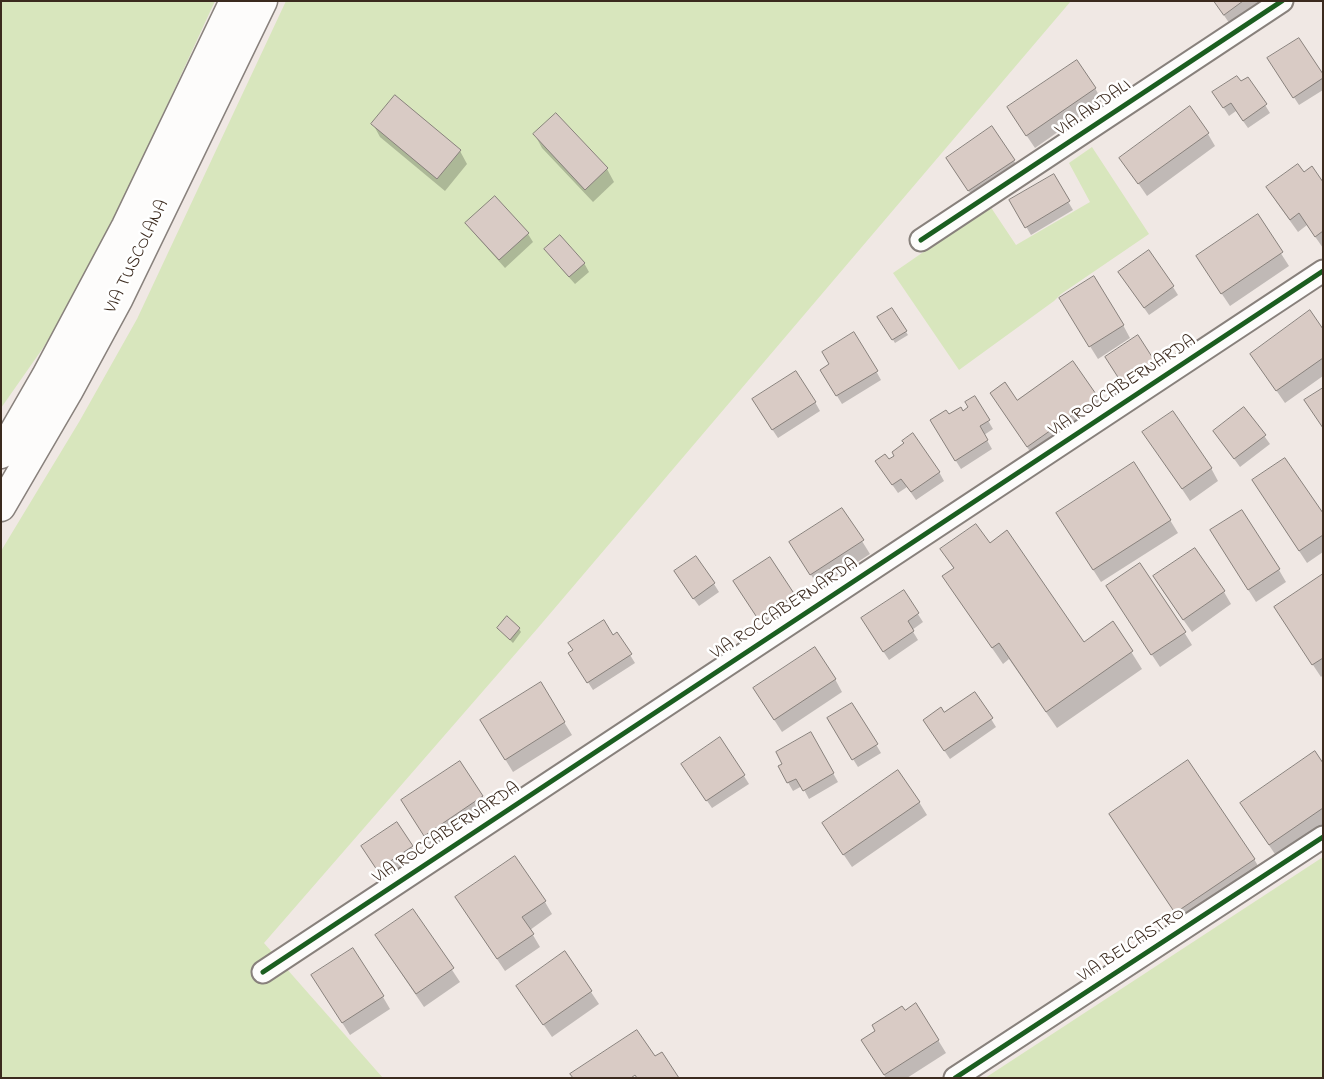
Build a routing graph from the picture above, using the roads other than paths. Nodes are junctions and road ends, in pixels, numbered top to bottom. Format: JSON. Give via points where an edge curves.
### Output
{"nodes":[{"id":1,"x":234,"y":1,"type":"edge"},
{"id":2,"x":263,"y":1,"type":"edge"},
{"id":3,"x":1282,"y":1,"type":"edge"},
{"id":4,"x":921,"y":240,"type":"dead end"},
{"id":5,"x":1323,"y":271,"type":"edge"},
{"id":6,"x":1,"y":454,"type":"edge"},
{"id":7,"x":1,"y":507,"type":"edge"},
{"id":8,"x":1323,"y":837,"type":"edge"},
{"id":9,"x":263,"y":972,"type":"dead end"},
{"id":10,"x":955,"y":1078,"type":"edge"}],
"edges":[{"from":1,"to":6,"type":"main road","name":"VIA TUSCOLANA","via":[[126,226]]},
{"from":2,"to":7,"type":"main road","name":"VIA TUSCOLANA","via":[[119,298]]},
{"from":3,"to":4,"type":"street","name":"VIA ANDALI"},
{"from":5,"to":9,"type":"street","name":"VIA ROCCABERNARDA"},
{"from":8,"to":10,"type":"street","name":"VIA BELCASTRO"}]}
